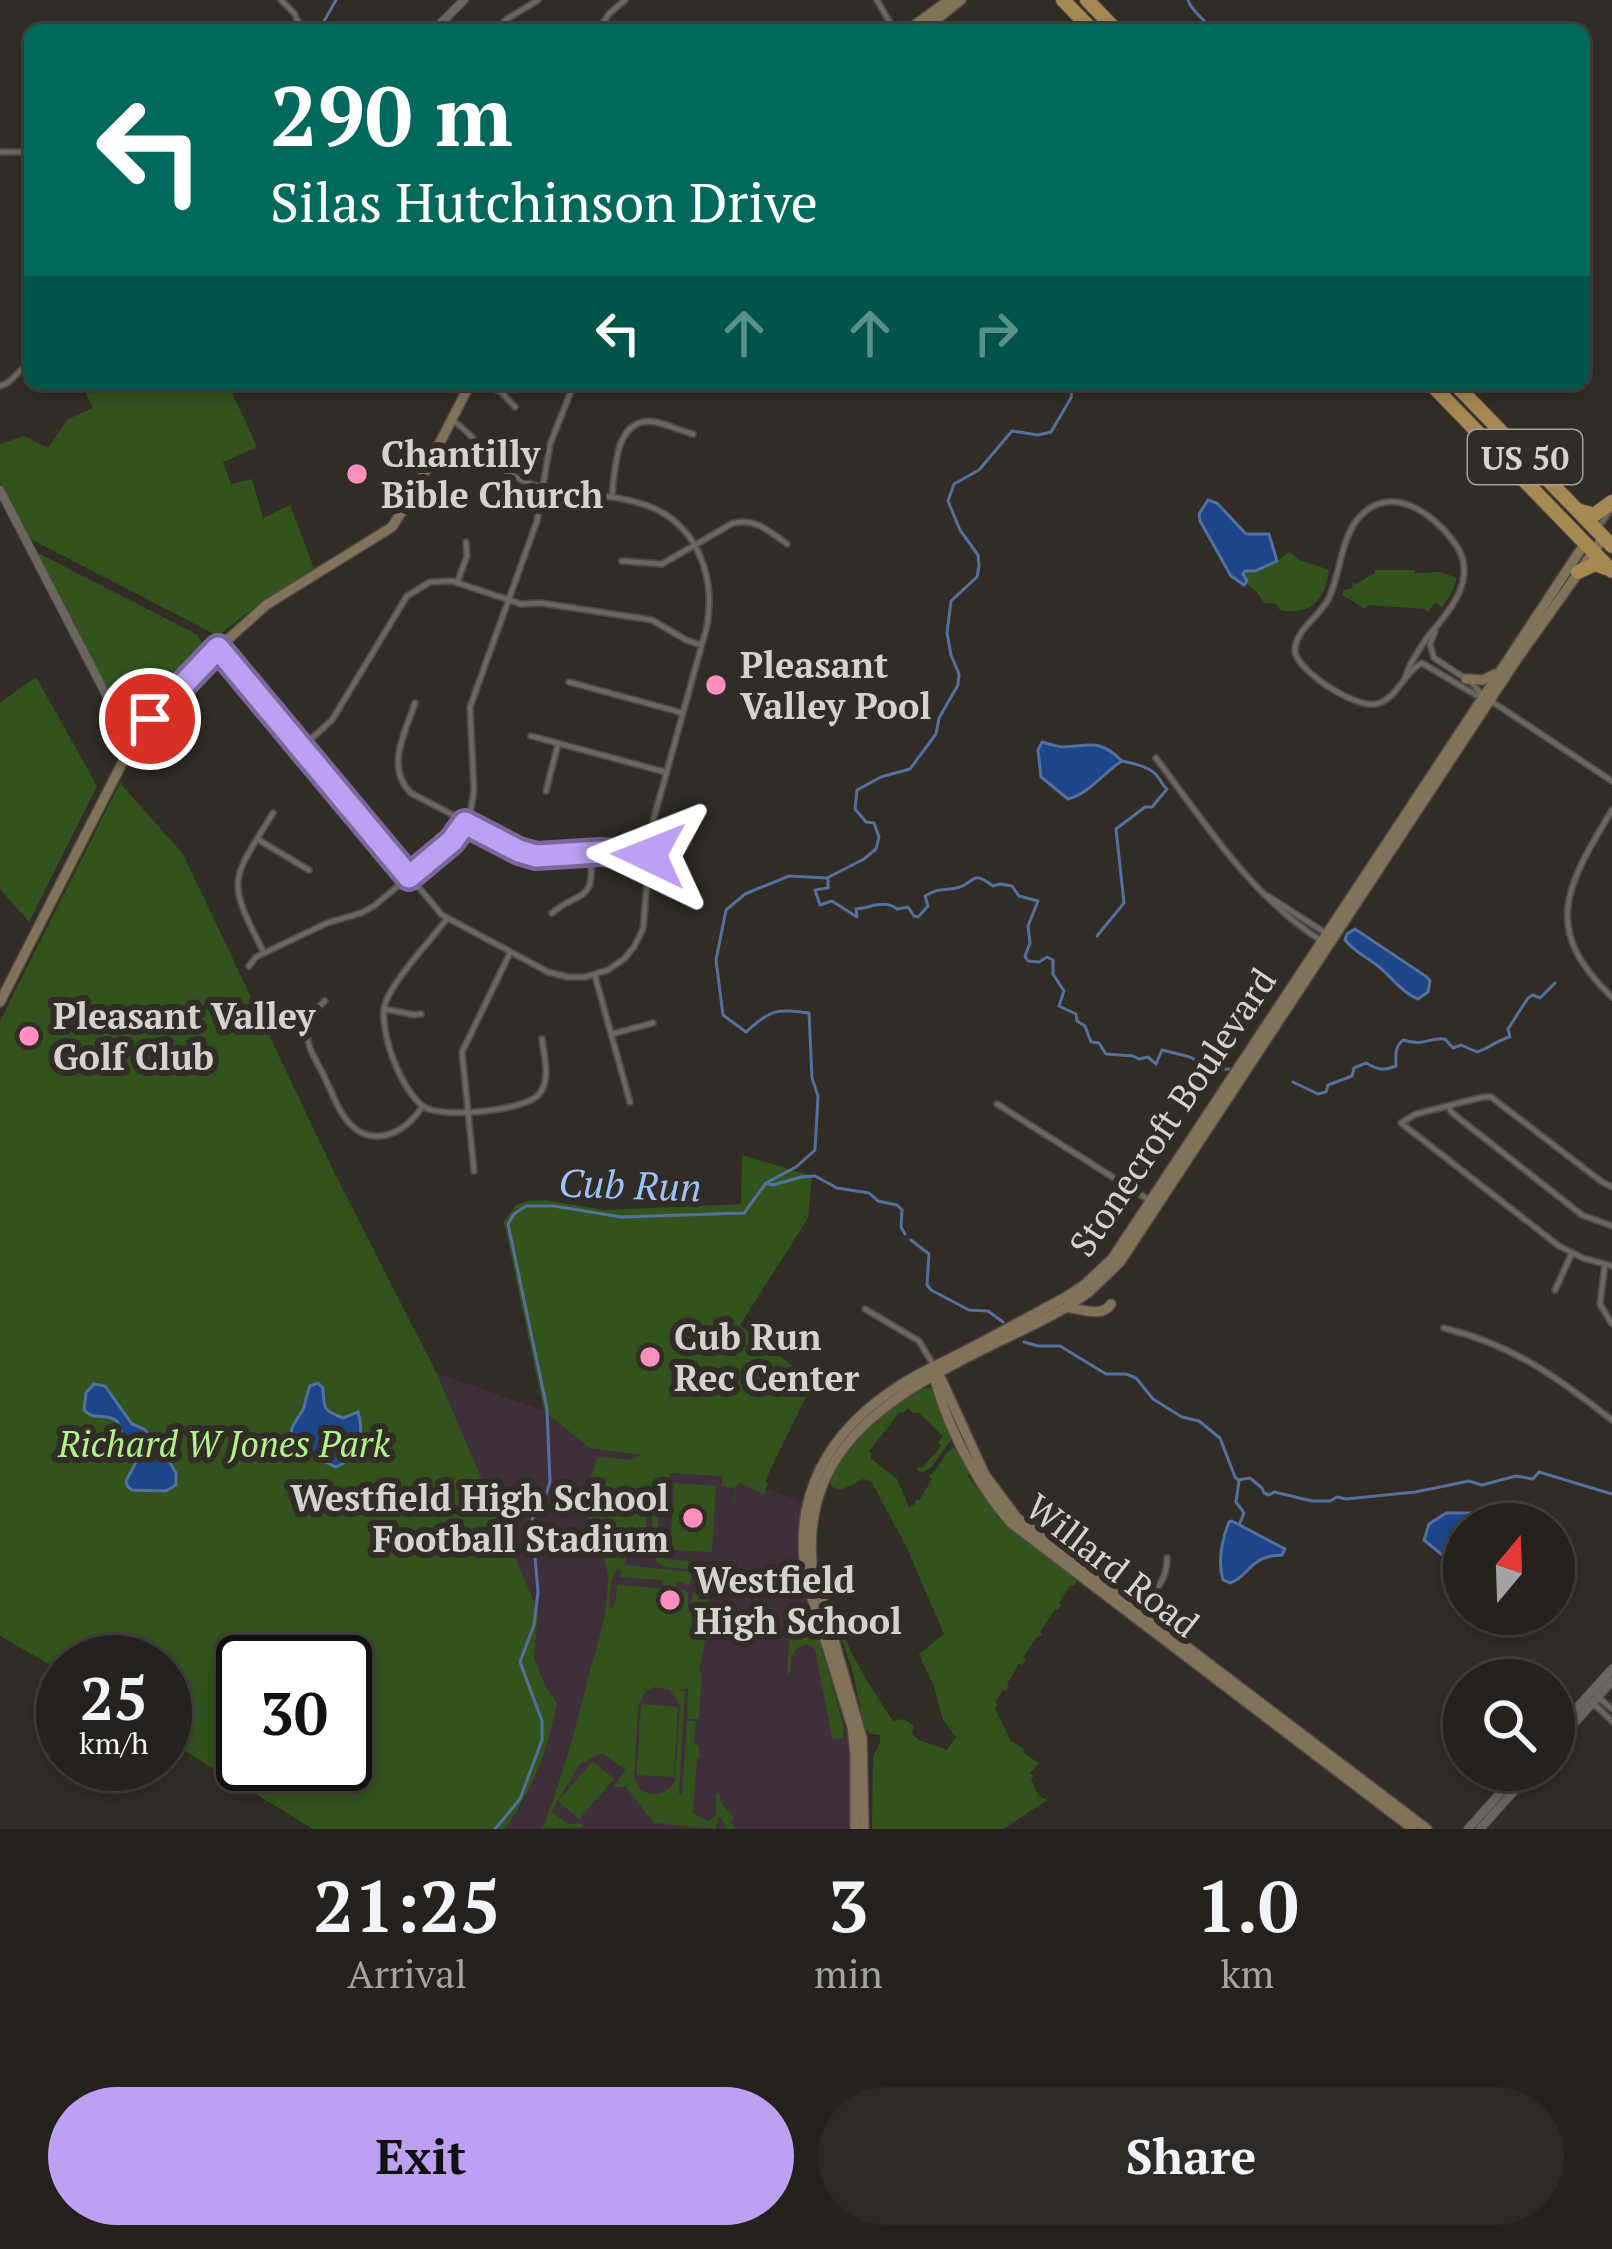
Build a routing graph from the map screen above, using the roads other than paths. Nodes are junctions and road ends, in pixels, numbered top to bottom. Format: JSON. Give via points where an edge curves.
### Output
{"nodes":[{"id":1,"x":464,"y":0,"type":"edge"},
{"id":2,"x":538,"y":0,"type":"edge"},
{"id":3,"x":625,"y":0,"type":"edge"},
{"id":4,"x":949,"y":0,"type":"edge"},
{"id":5,"x":961,"y":0,"type":"edge"},
{"id":6,"x":1063,"y":0,"type":"edge"},
{"id":7,"x":1088,"y":0,"type":"edge"},
{"id":8,"x":440,"y":24,"type":"edge"},
{"id":9,"x":502,"y":24,"type":"edge"},
{"id":10,"x":602,"y":24,"type":"edge"},
{"id":11,"x":916,"y":24,"type":"edge"},
{"id":12,"x":931,"y":24,"type":"edge"},
{"id":13,"x":1086,"y":24,"type":"edge"},
{"id":14,"x":1110,"y":24,"type":"edge"},
{"id":15,"x":24,"y":367,"type":"edge"},
{"id":16,"x":0,"y":386,"type":"edge"},
{"id":17,"x":467,"y":390,"type":"edge"},
{"id":18,"x":496,"y":390,"type":"edge"},
{"id":19,"x":572,"y":390,"type":"edge"},
{"id":20,"x":1437,"y":390,"type":"edge"},
{"id":21,"x":1461,"y":390,"type":"edge"},
{"id":22,"x":515,"y":407,"type":"dead end"},
{"id":23,"x":452,"y":419,"type":"junction"},
{"id":24,"x":693,"y":434,"type":"dead end"},
{"id":25,"x":544,"y":487,"type":"junction"},
{"id":26,"x":0,"y":490,"type":"edge"},
{"id":27,"x":612,"y":496,"type":"junction"},
{"id":28,"x":1612,"y":506,"type":"edge"},
{"id":29,"x":1578,"y":510,"type":"junction"},
{"id":30,"x":1605,"y":535,"type":"edge"},
{"id":31,"x":466,"y":542,"type":"dead end"},
{"id":32,"x":787,"y":544,"type":"dead end"},
{"id":33,"x":695,"y":546,"type":"junction"},
{"id":34,"x":1589,"y":547,"type":"junction"},
{"id":35,"x":622,"y":561,"type":"dead end"},
{"id":36,"x":1611,"y":570,"type":"edge"},
{"id":37,"x":1578,"y":572,"type":"junction"},
{"id":38,"x":457,"y":583,"type":"junction"},
{"id":39,"x":508,"y":601,"type":"junction"},
{"id":40,"x":1436,"y":631,"type":"junction"},
{"id":41,"x":701,"y":645,"type":"junction"},
{"id":42,"x":218,"y":648,"type":"junction"},
{"id":43,"x":1499,"y":671,"type":"junction"},
{"id":44,"x":1405,"y":678,"type":"junction"},
{"id":45,"x":1466,"y":679,"type":"junction"},
{"id":46,"x":569,"y":682,"type":"dead end"},
{"id":47,"x":1487,"y":698,"type":"junction"},
{"id":48,"x":415,"y":703,"type":"dead end"},
{"id":49,"x":683,"y":712,"type":"junction"},
{"id":50,"x":532,"y":736,"type":"dead end"},
{"id":51,"x":132,"y":741,"type":"junction"},
{"id":52,"x":559,"y":743,"type":"junction"},
{"id":53,"x":301,"y":748,"type":"junction"},
{"id":54,"x":1156,"y":758,"type":"dead end"},
{"id":55,"x":667,"y":772,"type":"junction"},
{"id":56,"x":1612,"y":781,"type":"edge"},
{"id":57,"x":546,"y":791,"type":"dead end"},
{"id":58,"x":1612,"y":811,"type":"edge"},
{"id":59,"x":273,"y":813,"type":"dead end"},
{"id":60,"x":465,"y":823,"type":"junction"},
{"id":61,"x":257,"y":839,"type":"junction"},
{"id":62,"x":590,"y":853,"type":"junction"},
{"id":63,"x":649,"y":855,"type":"junction"},
{"id":64,"x":309,"y":870,"type":"dead end"},
{"id":65,"x":409,"y":877,"type":"junction"},
{"id":66,"x":552,"y":913,"type":"dead end"},
{"id":67,"x":446,"y":920,"type":"junction"},
{"id":68,"x":1327,"y":939,"type":"junction"},
{"id":69,"x":510,"y":952,"type":"junction"},
{"id":70,"x":265,"y":953,"type":"junction"},
{"id":71,"x":249,"y":966,"type":"dead end"},
{"id":72,"x":595,"y":976,"type":"junction"},
{"id":73,"x":1612,"y":997,"type":"edge"},
{"id":74,"x":325,"y":1001,"type":"dead end"},
{"id":75,"x":0,"y":1002,"type":"edge"},
{"id":76,"x":383,"y":1009,"type":"junction"},
{"id":77,"x":421,"y":1013,"type":"dead end"},
{"id":78,"x":653,"y":1022,"type":"dead end"},
{"id":79,"x":611,"y":1034,"type":"junction"},
{"id":80,"x":542,"y":1039,"type":"dead end"},
{"id":81,"x":630,"y":1102,"type":"dead end"},
{"id":82,"x":997,"y":1104,"type":"dead end"},
{"id":83,"x":1448,"y":1106,"type":"junction"},
{"id":84,"x":422,"y":1107,"type":"junction"},
{"id":85,"x":467,"y":1112,"type":"junction"},
{"id":86,"x":474,"y":1171,"type":"dead end"},
{"id":87,"x":1612,"y":1186,"type":"edge"},
{"id":88,"x":1155,"y":1204,"type":"junction"},
{"id":89,"x":1612,"y":1226,"type":"edge"},
{"id":90,"x":1572,"y":1253,"type":"junction"},
{"id":91,"x":1609,"y":1265,"type":"edge"},
{"id":92,"x":1555,"y":1290,"type":"dead end"},
{"id":93,"x":1111,"y":1304,"type":"dead end"},
{"id":94,"x":1067,"y":1306,"type":"junction"},
{"id":95,"x":866,"y":1309,"type":"dead end"},
{"id":96,"x":1612,"y":1324,"type":"edge"},
{"id":97,"x":1444,"y":1328,"type":"dead end"},
{"id":98,"x":936,"y":1372,"type":"junction"},
{"id":99,"x":1612,"y":1420,"type":"edge"},
{"id":100,"x":1167,"y":1558,"type":"dead end"},
{"id":101,"x":1137,"y":1615,"type":"junction"},
{"id":102,"x":1612,"y":1669,"type":"edge"},
{"id":103,"x":1612,"y":1681,"type":"edge"},
{"id":104,"x":1594,"y":1698,"type":"junction"},
{"id":105,"x":1612,"y":1708,"type":"edge"},
{"id":106,"x":1575,"y":1715,"type":"edge"},
{"id":107,"x":1575,"y":1721,"type":"edge"},
{"id":108,"x":1612,"y":1721,"type":"edge"},
{"id":109,"x":1502,"y":1791,"type":"edge"},
{"id":110,"x":1514,"y":1791,"type":"edge"},
{"id":111,"x":859,"y":1829,"type":"edge"},
{"id":112,"x":1413,"y":1829,"type":"edge"},
{"id":113,"x":1427,"y":1829,"type":"edge"},
{"id":114,"x":1468,"y":1829,"type":"edge"},
{"id":115,"x":1480,"y":1829,"type":"edge"}],
"edges":[{"from":1,"to":8,"type":"street"},
{"from":2,"to":9,"type":"street"},
{"from":3,"to":10,"type":"street"},
{"from":4,"to":11,"type":"main road"},
{"from":5,"to":12,"type":"main road"},
{"from":6,"to":13,"type":"highway"},
{"from":7,"to":14,"type":"highway"},
{"from":15,"to":16,"type":"street"},
{"from":17,"to":23,"type":"main road"},
{"from":18,"to":22,"type":"street"},
{"from":19,"to":25,"type":"street"},
{"from":20,"to":34,"type":"highway","number":"US 50"},
{"from":21,"to":29,"type":"highway","number":"US 50"},
{"from":23,"to":25,"type":"street","via":[[502,468]]},
{"from":23,"to":42,"type":"main road","via":[[392,527],[277,597]]},
{"from":24,"to":27,"type":"street","via":[[652,422],[630,428],[619,444]]},
{"from":25,"to":27,"type":"street"},
{"from":25,"to":39,"type":"street"},
{"from":26,"to":51,"type":"street"},
{"from":27,"to":33,"type":"street","via":[[654,507]]},
{"from":28,"to":29,"type":"highway","via":[[1592,516]]},
{"from":28,"to":30,"type":"street","name":"Stonecroft Boulevard"},
{"from":29,"to":30,"type":"highway","number":"US 50"},
{"from":30,"to":34,"type":"main road","name":"Stonecroft Boulevard"},
{"from":31,"to":38,"type":"street"},
{"from":32,"to":33,"type":"street","via":[[744,521]]},
{"from":33,"to":35,"type":"street","via":[[662,564]]},
{"from":33,"to":41,"type":"street","via":[[710,601]]},
{"from":34,"to":36,"type":"highway","number":"US 50"},
{"from":34,"to":37,"type":"main road","name":"Stonecroft Boulevard"},
{"from":34,"to":43,"type":"main road","name":"Stonecroft Boulevard"},
{"from":36,"to":37,"type":"highway"},
{"from":37,"to":47,"type":"main road","name":"Stonecroft Boulevard"},
{"from":38,"to":39,"type":"street"},
{"from":38,"to":53,"type":"street","via":[[430,582],[407,596],[329,724]]},
{"from":39,"to":41,"type":"street","via":[[652,620]]},
{"from":39,"to":60,"type":"street","via":[[470,707],[474,798]]},
{"from":40,"to":44,"type":"street"},
{"from":40,"to":44,"type":"street","via":[[1462,586],[1456,546],[1412,504],[1369,509],[1354,526],[1326,605],[1295,651],[1308,672],[1362,704],[1384,701]]},
{"from":40,"to":45,"type":"street","via":[[1434,658]]},
{"from":41,"to":49,"type":"street"},
{"from":42,"to":51,"type":"main road"},
{"from":42,"to":53,"type":"street"},
{"from":43,"to":45,"type":"main road"},
{"from":43,"to":47,"type":"main road","name":"Stonecroft Boulevard"},
{"from":44,"to":47,"type":"street","via":[[1426,664]]},
{"from":45,"to":47,"type":"street"},
{"from":46,"to":49,"type":"street"},
{"from":47,"to":56,"type":"street"},
{"from":47,"to":68,"type":"main road","name":"Stonecroft Boulevard"},
{"from":48,"to":60,"type":"street","via":[[398,760],[401,782]]},
{"from":49,"to":55,"type":"street"},
{"from":50,"to":52,"type":"street"},
{"from":51,"to":75,"type":"main road"},
{"from":52,"to":55,"type":"street"},
{"from":52,"to":57,"type":"street"},
{"from":53,"to":65,"type":"street"},
{"from":54,"to":68,"type":"street","via":[[1258,890]]},
{"from":55,"to":63,"type":"street"},
{"from":58,"to":73,"type":"street","via":[[1576,871],[1568,908],[1576,952]]},
{"from":59,"to":61,"type":"street"},
{"from":60,"to":62,"type":"street","via":[[527,854]]},
{"from":60,"to":65,"type":"street"},
{"from":61,"to":64,"type":"street"},
{"from":61,"to":70,"type":"street","via":[[236,886]]},
{"from":62,"to":63,"type":"street"},
{"from":62,"to":66,"type":"street","via":[[588,889]]},
{"from":63,"to":72,"type":"street","via":[[640,934],[623,959]]},
{"from":65,"to":67,"type":"street"},
{"from":65,"to":70,"type":"street","via":[[368,910]]},
{"from":67,"to":69,"type":"street"},
{"from":67,"to":76,"type":"street"},
{"from":68,"to":88,"type":"main road","name":"Stonecroft Boulevard"},
{"from":68,"to":88,"type":"main road","name":"Stonecroft Boulevard"},
{"from":69,"to":72,"type":"street","via":[[558,975]]},
{"from":69,"to":85,"type":"street","via":[[463,1047]]},
{"from":70,"to":71,"type":"street"},
{"from":72,"to":79,"type":"street"},
{"from":74,"to":84,"type":"street","via":[[309,1020],[308,1038],[349,1123],[367,1134],[391,1134]]},
{"from":76,"to":77,"type":"street"},
{"from":76,"to":84,"type":"street","via":[[398,1067]]},
{"from":78,"to":79,"type":"street"},
{"from":79,"to":81,"type":"street"},
{"from":80,"to":85,"type":"street","via":[[546,1077],[538,1095]]},
{"from":82,"to":88,"type":"street"},
{"from":83,"to":87,"type":"street","via":[[1494,1099]]},
{"from":83,"to":89,"type":"street","via":[[1582,1215]]},
{"from":83,"to":90,"type":"street","via":[[1401,1123]]},
{"from":84,"to":85,"type":"street"},
{"from":85,"to":86,"type":"street"},
{"from":88,"to":94,"type":"main road","name":"Stonecroft Boulevard","via":[[1126,1254]]},
{"from":88,"to":98,"type":"main road","name":"Stonecroft Boulevard","via":[[1084,1285]]},
{"from":90,"to":91,"type":"street"},
{"from":90,"to":92,"type":"street"},
{"from":91,"to":96,"type":"street","via":[[1600,1304]]},
{"from":93,"to":94,"type":"main road","via":[[1100,1312]]},
{"from":94,"to":98,"type":"main road","name":"Stonecroft Boulevard"},
{"from":95,"to":98,"type":"street","via":[[917,1340]]},
{"from":97,"to":99,"type":"street","via":[[1523,1356]]},
{"from":98,"to":101,"type":"main road","name":"Willard Road","via":[[962,1449],[998,1508]]},
{"from":98,"to":111,"type":"main road","name":"Stonecroft Boulevard","via":[[852,1436],[826,1475],[813,1517],[813,1571],[862,1738]]},
{"from":100,"to":101,"type":"street","via":[[1163,1579]]},
{"from":101,"to":112,"type":"main road","name":"Willard Road"},
{"from":101,"to":113,"type":"main road","name":"Willard Road"},
{"from":102,"to":104,"type":"street"},
{"from":103,"to":104,"type":"street"},
{"from":104,"to":105,"type":"street"},
{"from":104,"to":106,"type":"street"},
{"from":104,"to":107,"type":"street"},
{"from":104,"to":108,"type":"street"},
{"from":109,"to":114,"type":"street"},
{"from":110,"to":115,"type":"street"}]}
